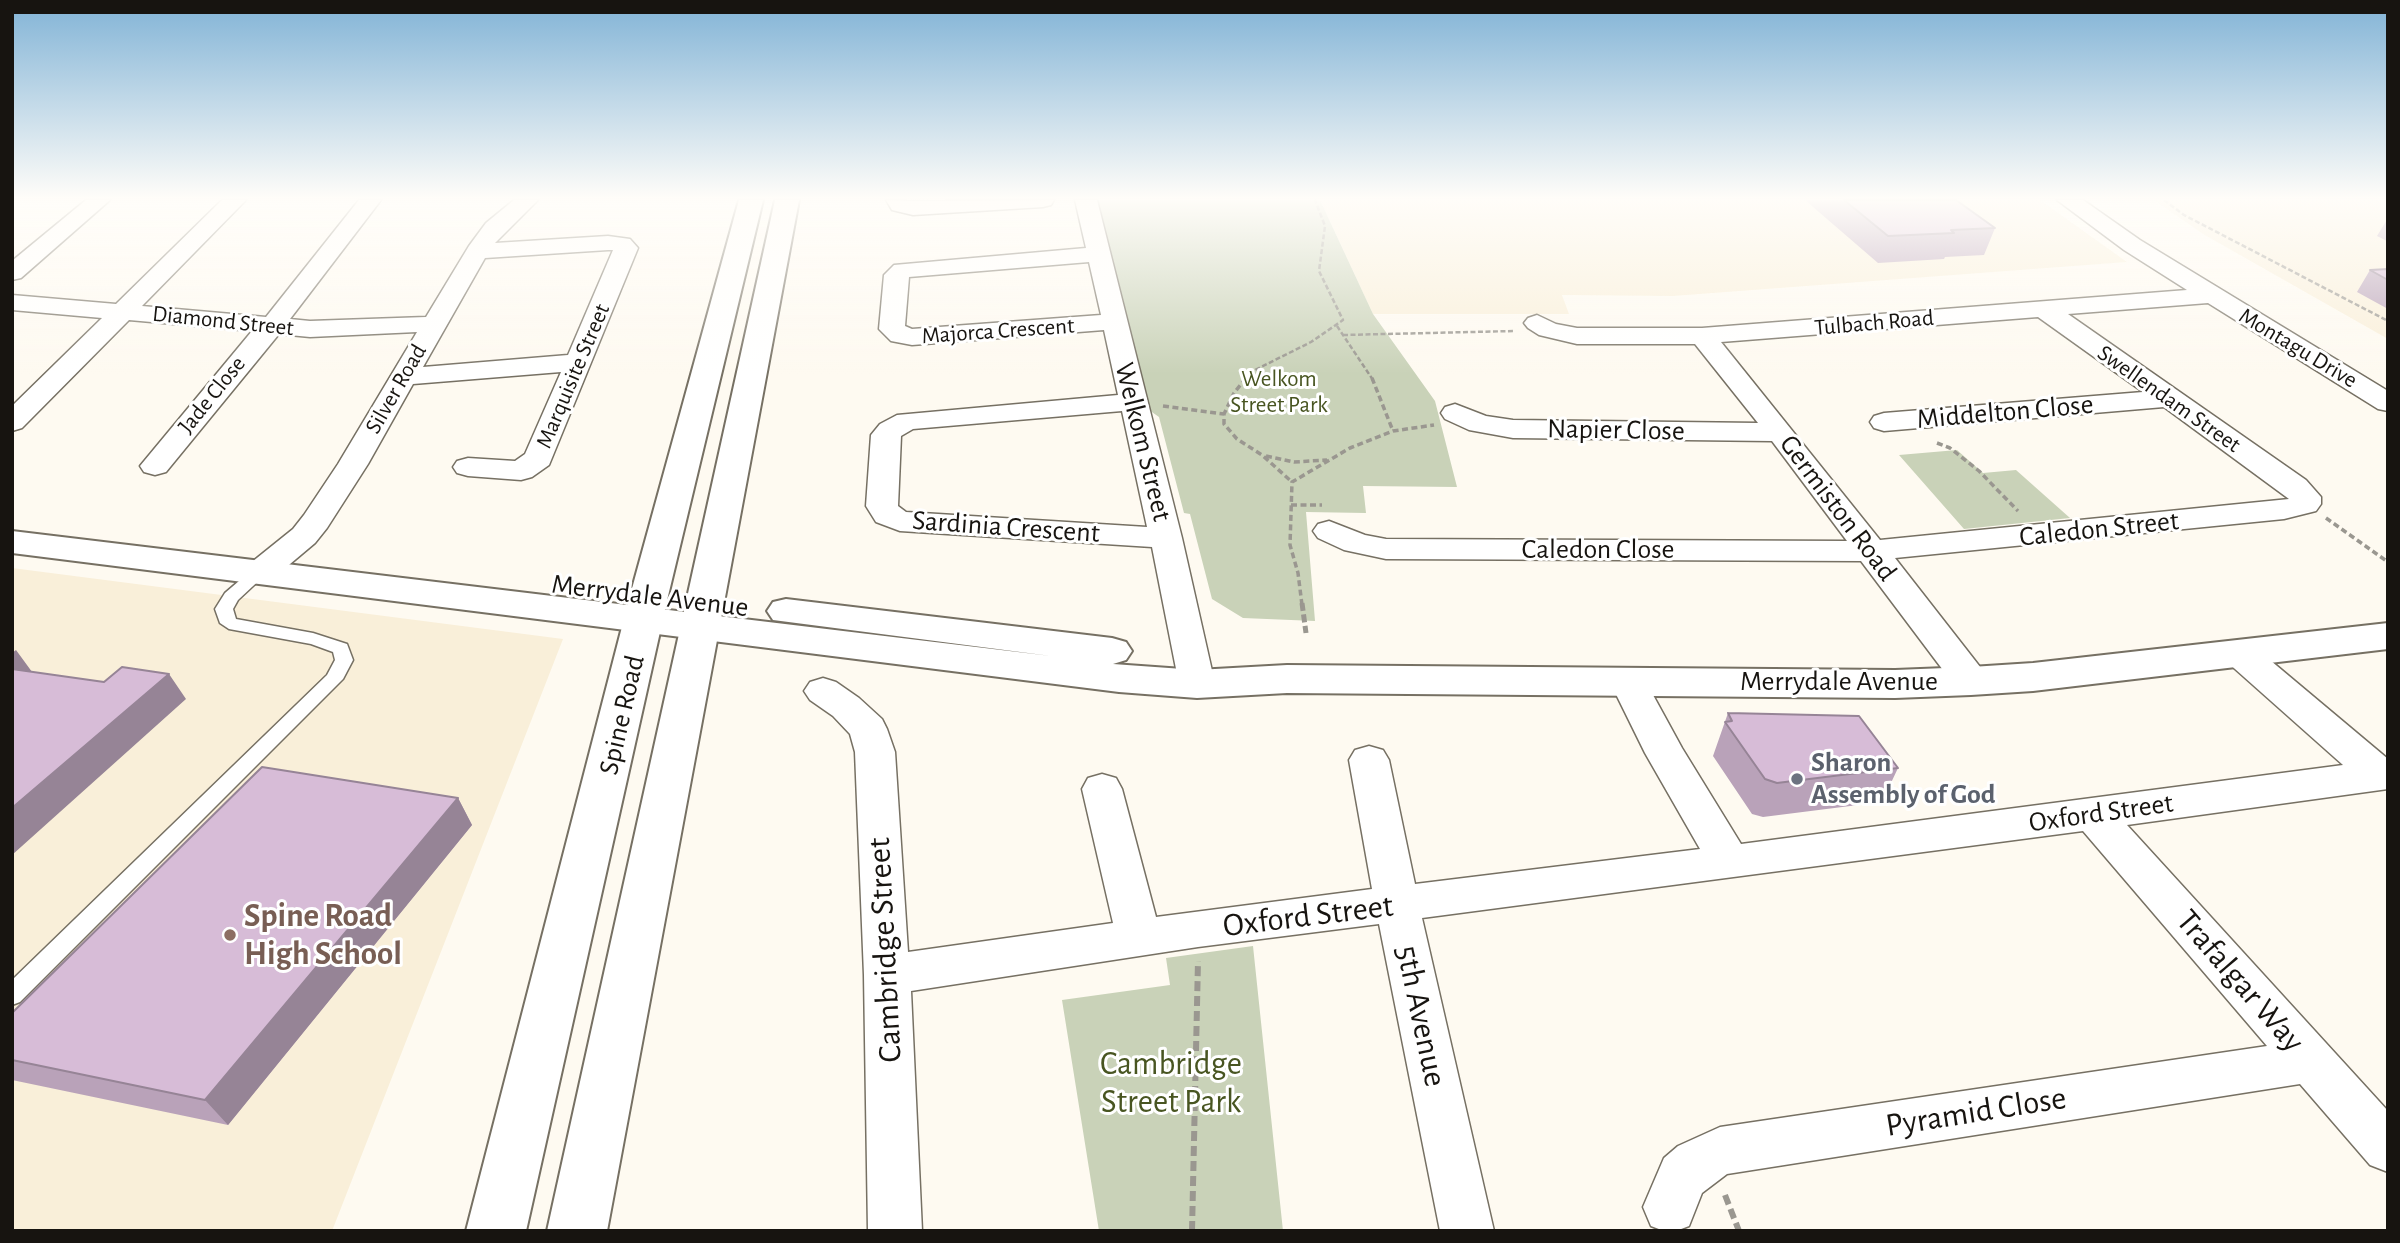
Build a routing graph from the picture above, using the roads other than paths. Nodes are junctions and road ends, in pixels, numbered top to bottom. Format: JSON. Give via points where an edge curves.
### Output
{"nodes":[{"id":1,"x":30,"y":258,"type":"edge"},
{"id":2,"x":177,"y":258,"type":"edge"},
{"id":3,"x":325,"y":258,"type":"edge"},
{"id":4,"x":473,"y":258,"type":"edge"},
{"id":5,"x":622,"y":258,"type":"edge"},
{"id":6,"x":736,"y":258,"type":"edge"},
{"id":7,"x":775,"y":258,"type":"edge"},
{"id":8,"x":1050,"y":258,"type":"edge"},
{"id":9,"x":1100,"y":258,"type":"edge"},
{"id":10,"x":2152,"y":258,"type":"edge"},
{"id":11,"x":12,"y":273,"type":"edge"},
{"id":12,"x":2212,"y":295,"type":"junction"},
{"id":13,"x":12,"y":302,"type":"edge"},
{"id":14,"x":2044,"y":309,"type":"junction"},
{"id":15,"x":123,"y":312,"type":"junction"},
{"id":16,"x":1115,"y":322,"type":"junction"},
{"id":17,"x":433,"y":324,"type":"junction"},
{"id":18,"x":272,"y":326,"type":"junction"},
{"id":19,"x":1543,"y":326,"type":"road end"},
{"id":20,"x":1702,"y":336,"type":"junction"},
{"id":21,"x":579,"y":362,"type":"junction"},
{"id":22,"x":402,"y":377,"type":"junction"},
{"id":23,"x":2168,"y":398,"type":"junction"},
{"id":24,"x":1134,"y":402,"type":"junction"},
{"id":25,"x":2388,"y":403,"type":"edge"},
{"id":26,"x":1461,"y":416,"type":"road end"},
{"id":27,"x":12,"y":422,"type":"edge"},
{"id":28,"x":1884,"y":422,"type":"road end"},
{"id":29,"x":1780,"y":432,"type":"junction"},
{"id":30,"x":155,"y":466,"type":"dead end"},
{"id":31,"x":468,"y":467,"type":"dead end"},
{"id":32,"x":2300,"y":496,"type":"joint"},
{"id":33,"x":12,"y":518,"type":"edge"},
{"id":34,"x":1329,"y":531,"type":"dead end"},
{"id":35,"x":1166,"y":538,"type":"junction"},
{"id":36,"x":12,"y":542,"type":"edge"},
{"id":37,"x":1870,"y":551,"type":"junction"},
{"id":38,"x":272,"y":562,"type":"junction"},
{"id":39,"x":646,"y":609,"type":"junction"},
{"id":40,"x":703,"y":615,"type":"junction"},
{"id":41,"x":2388,"y":636,"type":"edge"},
{"id":42,"x":2239,"y":653,"type":"junction"},
{"id":43,"x":1194,"y":671,"type":"junction"},
{"id":44,"x":1971,"y":681,"type":"junction"},
{"id":45,"x":1628,"y":682,"type":"junction"},
{"id":46,"x":823,"y":691,"type":"dead end"},
{"id":47,"x":1369,"y":760,"type":"dead end"},
{"id":48,"x":2384,"y":774,"type":"edge"},
{"id":49,"x":1102,"y":789,"type":"dead end"},
{"id":50,"x":2092,"y":814,"type":"junction"},
{"id":51,"x":1730,"y":862,"type":"junction"},
{"id":52,"x":1396,"y":905,"type":"junction"},
{"id":53,"x":1139,"y":938,"type":"junction"},
{"id":54,"x":887,"y":975,"type":"junction"},
{"id":55,"x":12,"y":995,"type":"edge"},
{"id":56,"x":2310,"y":1061,"type":"junction"},
{"id":57,"x":2388,"y":1148,"type":"edge"},
{"id":58,"x":1670,"y":1207,"type":"dead end"},
{"id":59,"x":496,"y":1231,"type":"edge"},
{"id":60,"x":577,"y":1231,"type":"edge"},
{"id":61,"x":895,"y":1231,"type":"edge"},
{"id":62,"x":1467,"y":1231,"type":"edge"}],
"edges":[{"from":1,"to":11,"type":"street"},
{"from":2,"to":15,"type":"street"},
{"from":3,"to":18,"type":"street","name":"Jade Close"},
{"from":4,"to":17,"type":"street","name":"Silver Road"},
{"from":5,"to":21,"type":"street","name":"Marquisite Street"},
{"from":6,"to":39,"type":"main road","name":"Spine Road"},
{"from":7,"to":40,"type":"main road","name":"Spine Road"},
{"from":8,"to":16,"type":"street","name":"Majorca Crescent","via":[[902,270],[897,275],[892,329],[912,337]]},
{"from":9,"to":16,"type":"street","name":"Welkom Street"},
{"from":10,"to":12,"type":"street","name":"Montagu Drive"},
{"from":12,"to":14,"type":"street","name":"Tulbach Road"},
{"from":12,"to":25,"type":"street","name":"Montagu Drive"},
{"from":13,"to":15,"type":"street","name":"Diamond Street"},
{"from":14,"to":20,"type":"street","name":"Tulbach Road"},
{"from":14,"to":23,"type":"street","name":"Swellendam Street"},
{"from":15,"to":18,"type":"street","name":"Diamond Street"},
{"from":15,"to":27,"type":"street"},
{"from":16,"to":24,"type":"street","name":"Welkom Street"},
{"from":17,"to":18,"type":"street","name":"Diamond Street","via":[[331,330]]},
{"from":17,"to":22,"type":"street","name":"Silver Road"},
{"from":18,"to":30,"type":"street","name":"Jade Close","via":[[248,349]]},
{"from":19,"to":20,"type":"street","name":"Tulbach Road","via":[[1577,336]]},
{"from":20,"to":29,"type":"street","name":"Germiston Road"},
{"from":21,"to":22,"type":"street"},
{"from":21,"to":31,"type":"street","name":"Marquisite Street","via":[[538,459],[522,471]]},
{"from":22,"to":38,"type":"street","name":"Silver Road","via":[[337,491],[304,536]]},
{"from":23,"to":28,"type":"street","name":"Middelton Close"},
{"from":23,"to":32,"type":"street","name":"Swellendam Street"},
{"from":24,"to":35,"type":"street","name":"Welkom Street"},
{"from":24,"to":35,"type":"street","name":"Sardinia Crescent","via":[[907,421],[886,435],[882,506],[887,515],[900,521]]},
{"from":26,"to":29,"type":"street","name":"Napier Close","via":[[1513,429]]},
{"from":29,"to":37,"type":"street","name":"Germiston Road"},
{"from":32,"to":37,"type":"street","name":"Caledon Street","via":[[2284,510]]},
{"from":33,"to":38,"type":"main road","name":"Merrydale Avenue"},
{"from":34,"to":37,"type":"street","name":"Caledon Close","via":[[1386,549]]},
{"from":35,"to":43,"type":"street","name":"Welkom Street"},
{"from":36,"to":38,"type":"main road","name":"Merrydale Avenue"},
{"from":37,"to":44,"type":"street","name":"Germiston Road"},
{"from":38,"to":39,"type":"main road","name":"Merrydale Avenue"},
{"from":38,"to":55,"type":"lane","via":[[231,597],[224,609],[229,622],[341,648],[344,660],[334,679]]},
{"from":39,"to":40,"type":"main road","name":"Merrydale Avenue"},
{"from":39,"to":59,"type":"main road","name":"Spine Road"},
{"from":40,"to":43,"type":"main road","name":"Merrydale Avenue","via":[[1119,678]]},
{"from":40,"to":60,"type":"main road","name":"Spine Road"},
{"from":41,"to":42,"type":"main road","name":"Merrydale Avenue"},
{"from":42,"to":44,"type":"main road","name":"Merrydale Avenue"},
{"from":42,"to":48,"type":"street"},
{"from":43,"to":45,"type":"main road","name":"Merrydale Avenue","via":[[1287,679]]},
{"from":44,"to":45,"type":"main road","name":"Merrydale Avenue"},
{"from":45,"to":51,"type":"street"},
{"from":46,"to":54,"type":"street","name":"Cambridge Street","via":[[868,729],[875,752]]},
{"from":47,"to":52,"type":"street","name":"5th Avenue"},
{"from":48,"to":50,"type":"street","name":"Oxford Street"},
{"from":49,"to":53,"type":"street"},
{"from":50,"to":51,"type":"street","name":"Oxford Street"},
{"from":50,"to":56,"type":"street","name":"Trafalgar Way"},
{"from":51,"to":52,"type":"street","name":"Oxford Street"},
{"from":52,"to":53,"type":"street","name":"Oxford Street"},
{"from":52,"to":62,"type":"street","name":"5th Avenue"},
{"from":53,"to":54,"type":"street","name":"Oxford Street"},
{"from":54,"to":61,"type":"street","name":"Cambridge Street"},
{"from":56,"to":57,"type":"street","name":"Trafalgar Way"},
{"from":56,"to":58,"type":"street","name":"Pyramid Close","via":[[1720,1152],[1684,1176]]}]}
